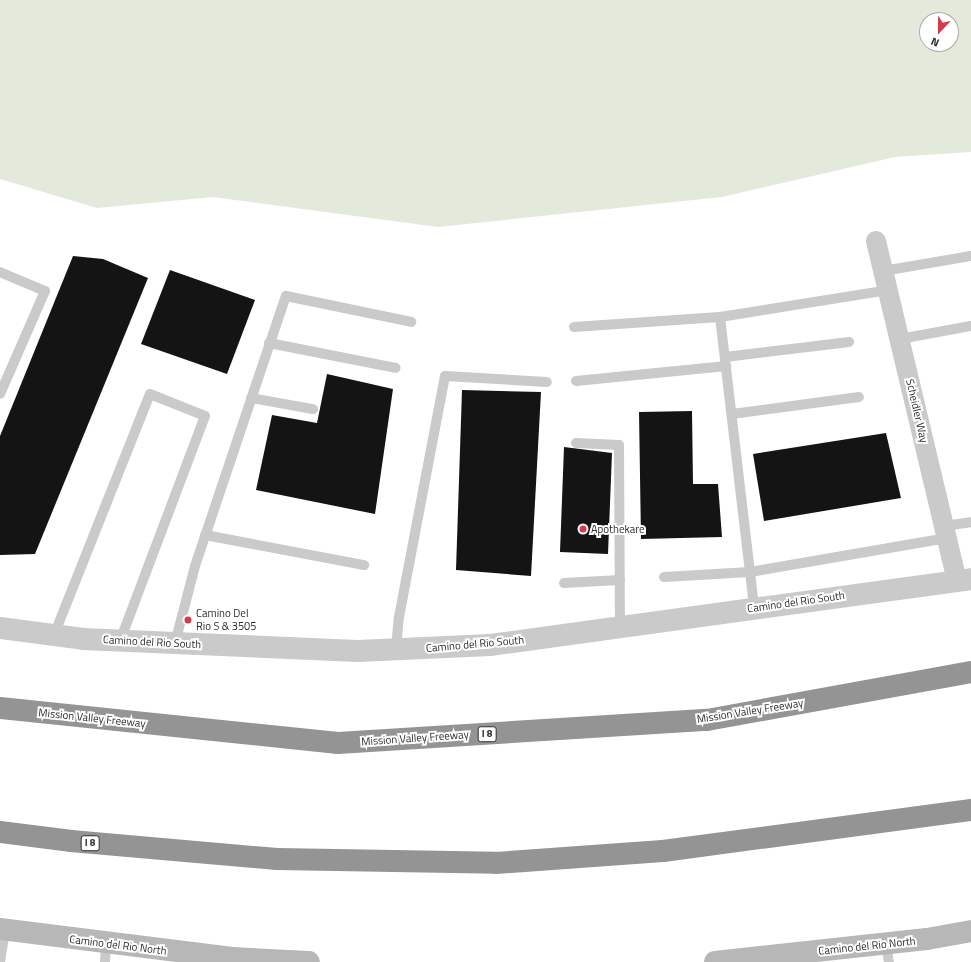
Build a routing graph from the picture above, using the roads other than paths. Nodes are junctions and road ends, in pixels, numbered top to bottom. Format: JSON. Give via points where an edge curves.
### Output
{"nodes":[{"id":1,"x":876,"y":241,"type":"dead end"},
{"id":2,"x":971,"y":256,"type":"edge"},
{"id":3,"x":883,"y":271,"type":"junction"},
{"id":4,"x":0,"y":272,"type":"edge"},
{"id":5,"x":888,"y":290,"type":"junction"},
{"id":6,"x":720,"y":317,"type":"junction"},
{"id":7,"x":411,"y":322,"type":"dead end"},
{"id":8,"x":971,"y":326,"type":"edge"},
{"id":9,"x":574,"y":327,"type":"dead end"},
{"id":10,"x":900,"y":339,"type":"junction"},
{"id":11,"x":849,"y":342,"type":"dead end"},
{"id":12,"x":269,"y":343,"type":"junction"},
{"id":13,"x":726,"y":362,"type":"junction"},
{"id":14,"x":396,"y":368,"type":"dead end"},
{"id":15,"x":576,"y":381,"type":"dead end"},
{"id":16,"x":547,"y":382,"type":"dead end"},
{"id":17,"x":0,"y":394,"type":"edge"},
{"id":18,"x":859,"y":397,"type":"dead end"},
{"id":19,"x":251,"y":398,"type":"junction"},
{"id":20,"x":313,"y":409,"type":"dead end"},
{"id":21,"x":732,"y":414,"type":"junction"},
{"id":22,"x":576,"y":443,"type":"dead end"},
{"id":23,"x":971,"y":522,"type":"edge"},
{"id":24,"x":945,"y":532,"type":"junction"},
{"id":25,"x":206,"y":535,"type":"junction"},
{"id":26,"x":364,"y":565,"type":"dead end"},
{"id":27,"x":750,"y":572,"type":"junction"},
{"id":28,"x":664,"y":577,"type":"dead end"},
{"id":29,"x":620,"y":580,"type":"junction"},
{"id":30,"x":964,"y":580,"type":"edge"},
{"id":31,"x":564,"y":583,"type":"dead end"},
{"id":32,"x":754,"y":608,"type":"junction"},
{"id":33,"x":620,"y":627,"type":"junction"},
{"id":34,"x":0,"y":628,"type":"edge"},
{"id":35,"x":54,"y":635,"type":"junction"},
{"id":36,"x":120,"y":640,"type":"junction"},
{"id":37,"x":175,"y":643,"type":"junction"},
{"id":38,"x":396,"y":649,"type":"junction"},
{"id":39,"x":971,"y":672,"type":"edge"},
{"id":40,"x":0,"y":708,"type":"edge"},
{"id":41,"x":971,"y":810,"type":"edge"},
{"id":42,"x":0,"y":832,"type":"edge"},
{"id":43,"x":3,"y":930,"type":"edge"},
{"id":44,"x":971,"y":931,"type":"edge"},
{"id":45,"x":105,"y":953,"type":"edge"},
{"id":46,"x":887,"y":953,"type":"edge"},
{"id":47,"x":259,"y":961,"type":"edge"},
{"id":48,"x":0,"y":962,"type":"edge"},
{"id":49,"x":309,"y":962,"type":"edge"},
{"id":50,"x":715,"y":962,"type":"edge"}],
"edges":[{"from":1,"to":3,"type":"street","name":"Scheidler Way"},
{"from":2,"to":3,"type":"lane"},
{"from":3,"to":5,"type":"street","name":"Scheidler Way"},
{"from":4,"to":17,"type":"lane","via":[[45,291]]},
{"from":5,"to":6,"type":"lane"},
{"from":5,"to":10,"type":"street","name":"Scheidler Way"},
{"from":6,"to":9,"type":"lane"},
{"from":6,"to":13,"type":"lane"},
{"from":7,"to":12,"type":"lane","via":[[286,296]]},
{"from":8,"to":10,"type":"lane"},
{"from":10,"to":24,"type":"street","name":"Scheidler Way"},
{"from":11,"to":13,"type":"lane"},
{"from":12,"to":14,"type":"lane"},
{"from":12,"to":19,"type":"lane"},
{"from":13,"to":15,"type":"lane"},
{"from":13,"to":21,"type":"lane"},
{"from":16,"to":38,"type":"lane","via":[[445,376],[399,617]]},
{"from":18,"to":21,"type":"lane"},
{"from":19,"to":20,"type":"lane"},
{"from":19,"to":25,"type":"lane"},
{"from":21,"to":27,"type":"lane"},
{"from":22,"to":29,"type":"lane","via":[[619,445]]},
{"from":23,"to":24,"type":"lane"},
{"from":24,"to":27,"type":"lane"},
{"from":24,"to":30,"type":"street","name":"Scheidler Way"},
{"from":25,"to":26,"type":"lane"},
{"from":25,"to":37,"type":"lane"},
{"from":27,"to":28,"type":"lane"},
{"from":27,"to":32,"type":"lane"},
{"from":29,"to":31,"type":"lane"},
{"from":29,"to":33,"type":"lane"},
{"from":30,"to":32,"type":"street","name":"Camino del Rio South"},
{"from":32,"to":33,"type":"street","name":"Camino del Rio South"},
{"from":33,"to":38,"type":"street","name":"Camino del Rio South","via":[[490,645]]},
{"from":34,"to":35,"type":"street","name":"Camino del Rio South"},
{"from":35,"to":36,"type":"street","name":"Camino del Rio South"},
{"from":35,"to":36,"type":"lane","via":[[150,394],[205,416]]},
{"from":36,"to":37,"type":"street","name":"Camino del Rio South"},
{"from":37,"to":38,"type":"street","name":"Camino del Rio South","via":[[358,651]]},
{"from":39,"to":40,"type":"highway","name":"Mission Valley Freeway","number":"I 8","via":[[708,720],[338,743]]},
{"from":41,"to":42,"type":"highway","number":"I 8","via":[[663,851],[496,863],[277,859],[71,841]]},
{"from":43,"to":45,"type":"main road","name":"Camino del Rio North"},
{"from":43,"to":48,"type":"lane"},
{"from":44,"to":46,"type":"main road","name":"Camino del Rio North"},
{"from":45,"to":47,"type":"main road","name":"Camino del Rio North"},
{"from":46,"to":50,"type":"main road","name":"Camino del Rio North"},
{"from":47,"to":49,"type":"main road","name":"Camino del Rio North"}]}
